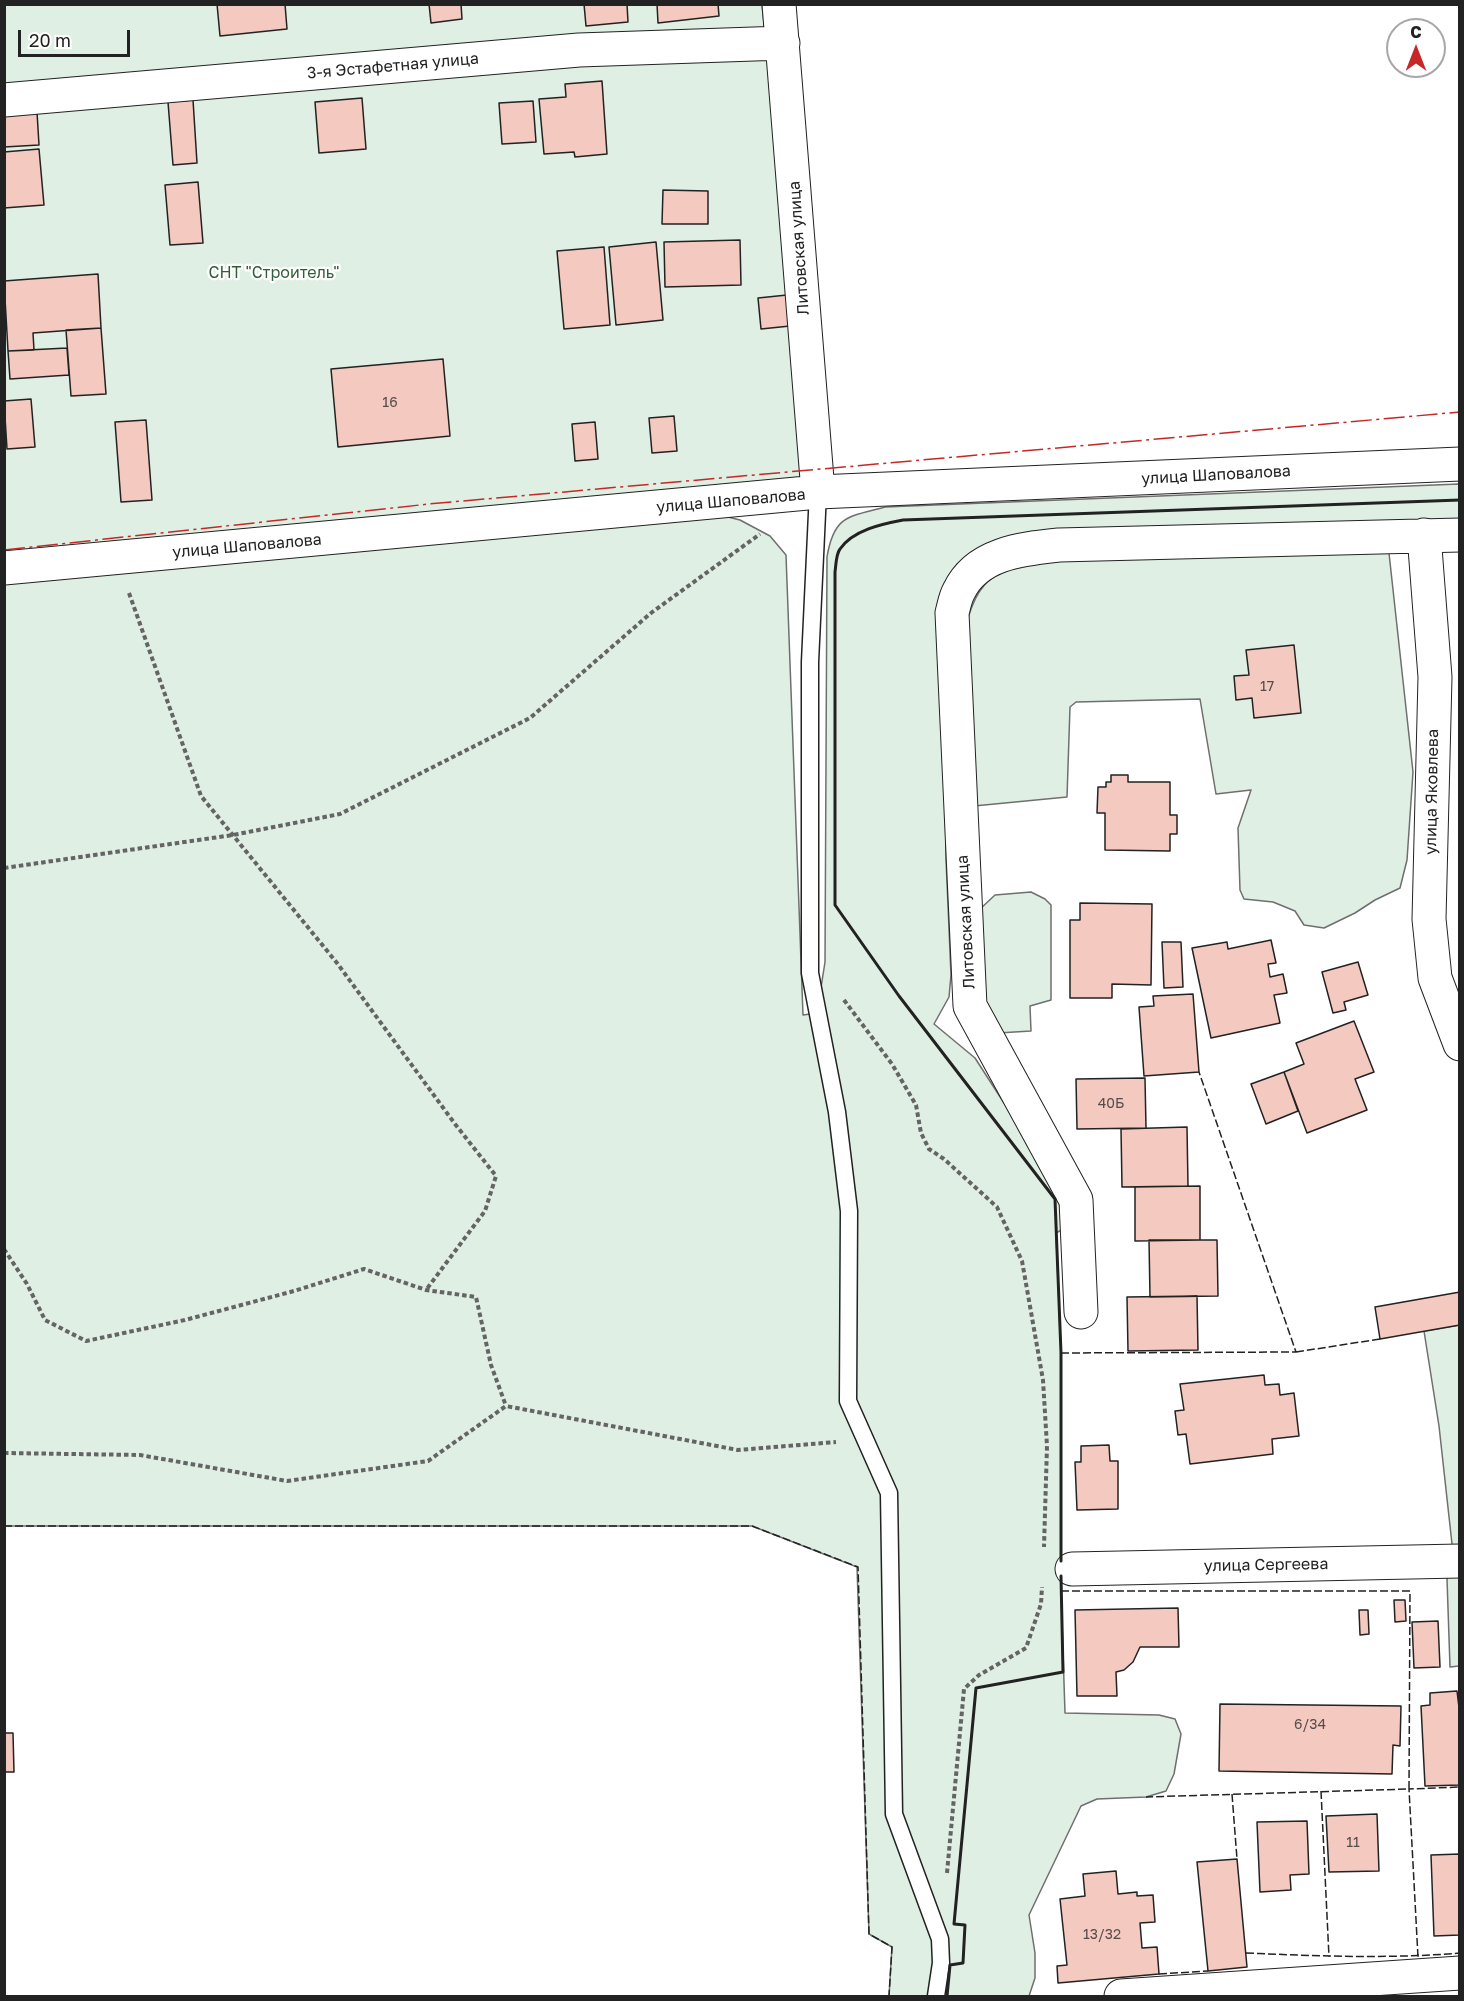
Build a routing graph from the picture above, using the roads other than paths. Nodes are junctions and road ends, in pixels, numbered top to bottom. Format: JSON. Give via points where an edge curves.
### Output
{"nodes":[{"id":1,"x":779,"y":4,"type":"edge"},
{"id":2,"x":783,"y":43,"type":"junction"},
{"id":3,"x":4,"y":100,"type":"edge"},
{"id":4,"x":1460,"y":464,"type":"edge"},
{"id":5,"x":818,"y":492,"type":"junction"},
{"id":6,"x":1460,"y":535,"type":"edge"},
{"id":7,"x":1424,"y":536,"type":"junction"},
{"id":8,"x":4,"y":568,"type":"edge"},
{"id":9,"x":1460,"y":1044,"type":"edge"},
{"id":10,"x":1081,"y":1311,"type":"dead end"},
{"id":11,"x":1460,"y":1561,"type":"edge"},
{"id":12,"x":1058,"y":1563,"type":"road end"},
{"id":13,"x":1460,"y":1973,"type":"edge"},
{"id":14,"x":936,"y":1996,"type":"edge"},
{"id":15,"x":1121,"y":1996,"type":"edge"}],
"edges":[{"from":1,"to":2,"type":"street","name":"Литовская улица"},
{"from":2,"to":3,"type":"street","name":"3-я Эстафетная улица","via":[[579,50]]},
{"from":2,"to":5,"type":"street","name":"Литовская улица"},
{"from":4,"to":5,"type":"street","name":"улица Шаповалова"},
{"from":5,"to":8,"type":"street","name":"улица Шаповалова"},
{"from":5,"to":14,"type":"lane","via":[[810,662],[810,973],[837,1112],[849,1211],[848,1401],[889,1493],[894,1814],[940,1939]]},
{"from":6,"to":7,"type":"street"},
{"from":7,"to":9,"type":"street","name":"улица Яковлева","via":[[1435,677],[1429,919],[1435,978]]},
{"from":7,"to":10,"type":"street","name":"Литовская улица","via":[[1059,545],[1006,554],[985,562],[969,575],[958,592],[952,613],[970,1006],[1076,1200]]},
{"from":11,"to":12,"type":"street","name":"улица Сергеева"},
{"from":13,"to":15,"type":"street"}]}
